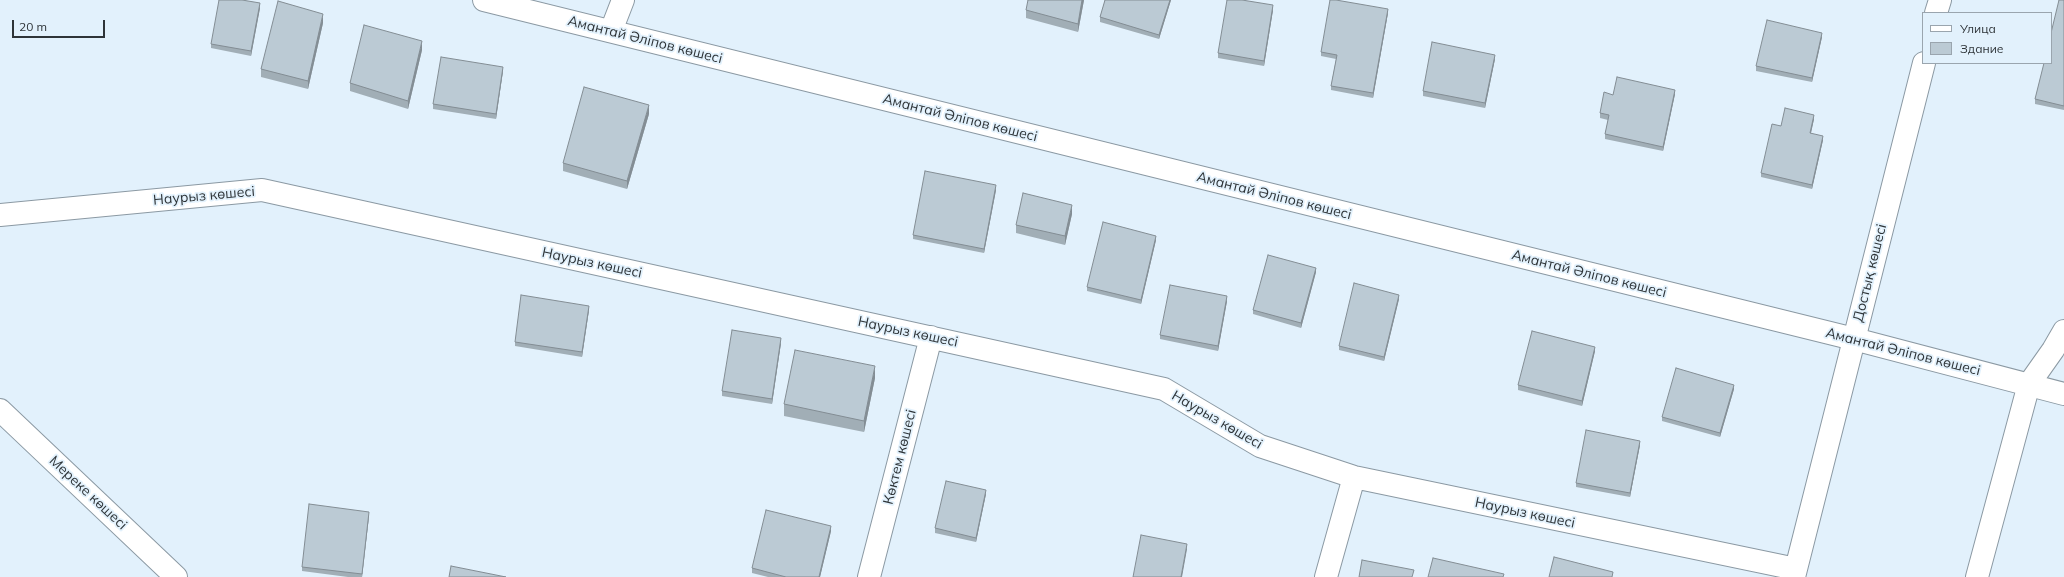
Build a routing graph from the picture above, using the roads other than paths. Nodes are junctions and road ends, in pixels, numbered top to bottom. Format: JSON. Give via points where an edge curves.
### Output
{"nodes":[{"id":1,"x":484,"y":0,"type":"edge"},
{"id":2,"x":623,"y":0,"type":"edge"},
{"id":3,"x":1940,"y":0,"type":"edge"},
{"id":4,"x":1936,"y":12,"type":"edge"},
{"id":5,"x":611,"y":32,"type":"junction"},
{"id":6,"x":1924,"y":64,"type":"edge"},
{"id":7,"x":0,"y":215,"type":"edge"},
{"id":8,"x":2064,"y":331,"type":"edge"},
{"id":9,"x":931,"y":337,"type":"junction"},
{"id":10,"x":1854,"y":339,"type":"junction"},
{"id":11,"x":2029,"y":384,"type":"junction"},
{"id":12,"x":2064,"y":394,"type":"edge"},
{"id":13,"x":0,"y":410,"type":"edge"},
{"id":14,"x":1354,"y":478,"type":"junction"},
{"id":15,"x":1795,"y":573,"type":"edge"},
{"id":16,"x":176,"y":577,"type":"edge"},
{"id":17,"x":869,"y":577,"type":"edge"},
{"id":18,"x":1326,"y":577,"type":"edge"},
{"id":19,"x":1977,"y":577,"type":"edge"}],
"edges":[{"from":1,"to":5,"type":"street","name":"Амантай Әліпов көшесі"},
{"from":2,"to":5,"type":"street"},
{"from":3,"to":4,"type":"street"},
{"from":5,"to":10,"type":"street","name":"Амантай Әліпов көшесі"},
{"from":6,"to":10,"type":"street","name":"Достық көшесі"},
{"from":7,"to":9,"type":"street","name":"Наурыз көшесі","via":[[262,190]]},
{"from":8,"to":11,"type":"street"},
{"from":9,"to":14,"type":"street","name":"Наурыз көшесі","via":[[1164,389],[1260,446]]},
{"from":9,"to":17,"type":"street","name":"Көктем көшесі"},
{"from":10,"to":11,"type":"street","name":"Амантай Әліпов көшесі"},
{"from":10,"to":15,"type":"street","name":"Достық көшесі"},
{"from":11,"to":12,"type":"street","name":"Амантай Әліпов көшесі"},
{"from":11,"to":19,"type":"street"},
{"from":13,"to":16,"type":"street","name":"Мереке көшесі"},
{"from":14,"to":15,"type":"street","name":"Наурыз көшесі"},
{"from":14,"to":18,"type":"street"}]}
